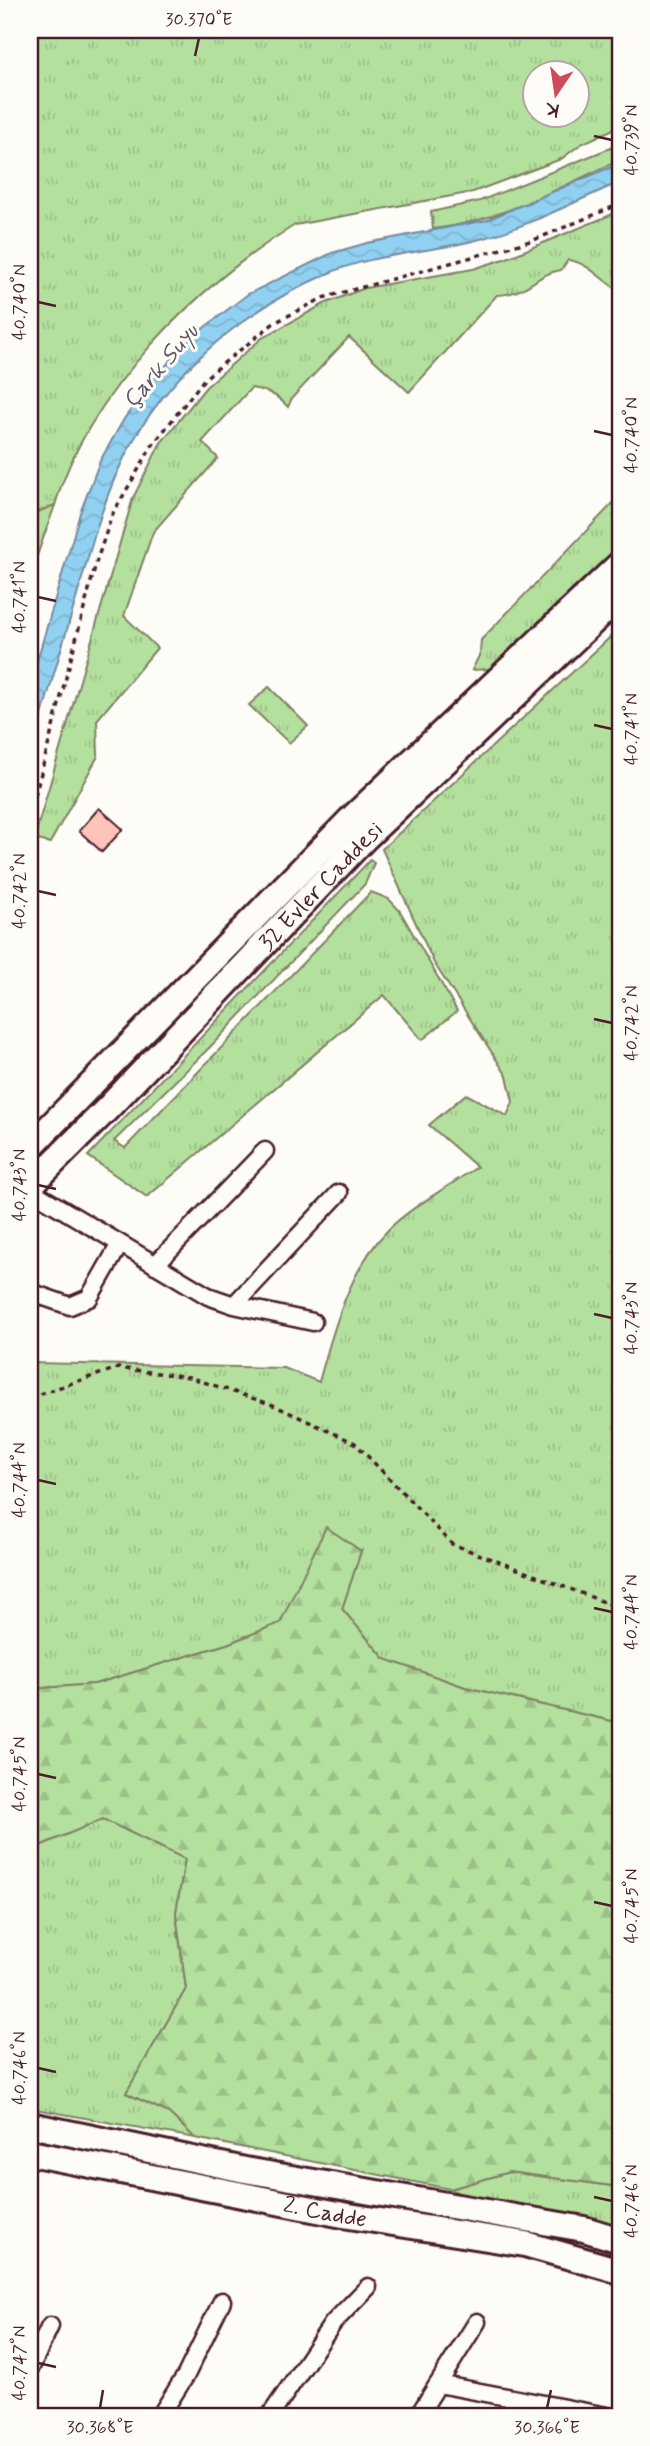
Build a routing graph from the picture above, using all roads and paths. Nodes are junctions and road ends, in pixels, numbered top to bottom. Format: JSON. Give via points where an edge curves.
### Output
{"nodes":[{"id":1,"x":620,"y":204,"type":"edge"},
{"id":2,"x":620,"y":564,"type":"edge"},
{"id":3,"x":620,"y":596,"type":"edge"},
{"id":4,"x":30,"y":815,"type":"edge"},
{"id":5,"x":30,"y":1147,"type":"edge"},
{"id":6,"x":265,"y":1151,"type":"dead end"},
{"id":7,"x":30,"y":1188,"type":"edge"},
{"id":8,"x":339,"y":1193,"type":"dead end"},
{"id":9,"x":120,"y":1244,"type":"junction"},
{"id":10,"x":155,"y":1265,"type":"junction"},
{"id":11,"x":30,"y":1292,"type":"edge"},
{"id":12,"x":234,"y":1305,"type":"junction"},
{"id":13,"x":313,"y":1322,"type":"dead end"},
{"id":14,"x":30,"y":1397,"type":"edge"},
{"id":15,"x":620,"y":1608,"type":"edge"},
{"id":16,"x":30,"y":2126,"type":"edge"},
{"id":17,"x":30,"y":2153,"type":"edge"},
{"id":18,"x":620,"y":2240,"type":"edge"},
{"id":19,"x":620,"y":2271,"type":"edge"},
{"id":20,"x":368,"y":2287,"type":"dead end"},
{"id":21,"x":222,"y":2301,"type":"dead end"},
{"id":22,"x":477,"y":2322,"type":"dead end"},
{"id":23,"x":50,"y":2326,"type":"dead end"},
{"id":24,"x":30,"y":2369,"type":"edge"},
{"id":25,"x":438,"y":2384,"type":"junction"},
{"id":26,"x":567,"y":2413,"type":"edge"},
{"id":27,"x":160,"y":2416,"type":"edge"},
{"id":28,"x":270,"y":2416,"type":"edge"},
{"id":29,"x":418,"y":2416,"type":"edge"},
{"id":30,"x":607,"y":2416,"type":"edge"}],
"edges":[{"from":1,"to":4,"type":"path","via":[[534,240],[323,298],[274,323],[205,379],[152,446],[112,515]]},
{"from":2,"to":5,"type":"main road","name":"32 Evler Caddesi","via":[[350,820]]},
{"from":3,"to":7,"type":"main road","name":"32 Evler Caddesi","via":[[366,837]]},
{"from":6,"to":10,"type":"street"},
{"from":7,"to":9,"type":"street"},
{"from":8,"to":12,"type":"street"},
{"from":9,"to":10,"type":"street"},
{"from":9,"to":11,"type":"street","via":[[89,1298],[70,1306]]},
{"from":10,"to":12,"type":"street","via":[[208,1296]]},
{"from":12,"to":13,"type":"street"},
{"from":14,"to":15,"type":"path","via":[[117,1368],[189,1377],[273,1405],[355,1443],[452,1544]]},
{"from":16,"to":18,"type":"main road","name":"2. Cadde","via":[[245,2170],[584,2229]]},
{"from":17,"to":19,"type":"main road","name":"2. Cadde","via":[[343,2215],[525,2244]]},
{"from":20,"to":28,"type":"street","via":[[333,2323]]},
{"from":21,"to":27,"type":"street"},
{"from":22,"to":25,"type":"street"},
{"from":23,"to":24,"type":"street"},
{"from":25,"to":26,"type":"street"},
{"from":25,"to":29,"type":"street"},
{"from":26,"to":30,"type":"street"}]}
